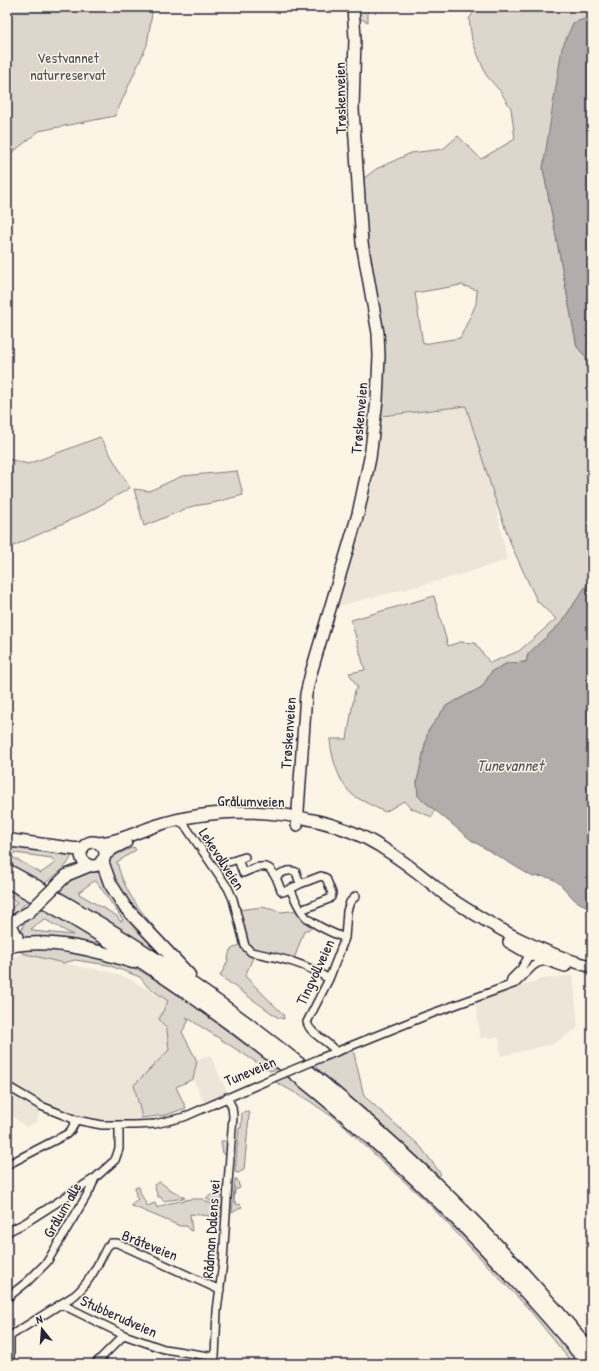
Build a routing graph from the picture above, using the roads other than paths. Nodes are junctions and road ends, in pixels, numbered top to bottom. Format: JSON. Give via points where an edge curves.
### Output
{"nodes":[{"id":1,"x":352,"y":7,"type":"edge"},
{"id":2,"x":297,"y":821,"type":"junction"},
{"id":3,"x":180,"y":822,"type":"junction"},
{"id":4,"x":7,"y":840,"type":"edge"},
{"id":5,"x":98,"y":843,"type":"junction"},
{"id":6,"x":245,"y":856,"type":"dead end"},
{"id":7,"x":84,"y":857,"type":"junction"},
{"id":8,"x":103,"y":858,"type":"junction"},
{"id":9,"x":238,"y":859,"type":"junction"},
{"id":10,"x":229,"y":862,"type":"dead end"},
{"id":11,"x":7,"y":870,"type":"edge"},
{"id":12,"x":276,"y":877,"type":"junction"},
{"id":13,"x":7,"y":881,"type":"edge"},
{"id":14,"x":300,"y":884,"type":"junction"},
{"id":15,"x":290,"y":889,"type":"junction"},
{"id":16,"x":356,"y":896,"type":"dead end"},
{"id":17,"x":453,"y":900,"type":"junction"},
{"id":18,"x":301,"y":910,"type":"junction"},
{"id":19,"x":24,"y":917,"type":"junction"},
{"id":20,"x":7,"y":926,"type":"edge"},
{"id":21,"x":345,"y":938,"type":"junction"},
{"id":22,"x":13,"y":942,"type":"edge"},
{"id":23,"x":541,"y":950,"type":"junction"},
{"id":24,"x":530,"y":954,"type":"junction"},
{"id":25,"x":546,"y":960,"type":"junction"},
{"id":26,"x":592,"y":967,"type":"edge"},
{"id":27,"x":152,"y":969,"type":"junction"},
{"id":28,"x":592,"y":974,"type":"edge"},
{"id":29,"x":329,"y":979,"type":"junction"},
{"id":30,"x":510,"y":984,"type":"junction"},
{"id":31,"x":201,"y":990,"type":"junction"},
{"id":32,"x":336,"y":1052,"type":"junction"},
{"id":33,"x":7,"y":1086,"type":"edge"},
{"id":34,"x":227,"y":1097,"type":"junction"},
{"id":35,"x":76,"y":1120,"type":"junction"},
{"id":36,"x":119,"y":1126,"type":"junction"},
{"id":37,"x":7,"y":1164,"type":"edge"},
{"id":38,"x":95,"y":1178,"type":"junction"},
{"id":39,"x":7,"y":1232,"type":"edge"},
{"id":40,"x":220,"y":1290,"type":"junction"},
{"id":41,"x":7,"y":1298,"type":"edge"},
{"id":42,"x":61,"y":1304,"type":"junction"},
{"id":43,"x":8,"y":1335,"type":"edge"},
{"id":44,"x":124,"y":1335,"type":"junction"},
{"id":45,"x":592,"y":1352,"type":"edge"},
{"id":46,"x":214,"y":1361,"type":"edge"},
{"id":47,"x":10,"y":1364,"type":"edge"},
{"id":48,"x":95,"y":1364,"type":"edge"},
{"id":49,"x":588,"y":1364,"type":"edge"}],
"edges":[{"from":1,"to":2,"type":"main road","name":"Trøskenveien","via":[[353,109],[362,243],[378,333],[377,400],[372,446],[360,507],[306,694]]},
{"from":2,"to":3,"type":"main road","name":"Grålumveien","via":[[248,812],[223,813]]},
{"from":2,"to":17,"type":"main road","name":"Grålumveien","via":[[313,820],[349,832],[379,846]]},
{"from":3,"to":5,"type":"main road","name":"Grålumveien"},
{"from":3,"to":8,"type":"main road","name":"Grålumveien","via":[[124,843]]},
{"from":3,"to":29,"type":"street","name":"Lekevollveien","via":[[234,899],[248,950],[300,964],[316,970]]},
{"from":4,"to":7,"type":"highway","via":[[74,849]]},
{"from":5,"to":7,"type":"main road","via":[[90,842],[84,846]]},
{"from":5,"to":8,"type":"main road","via":[[103,848]]},
{"from":6,"to":9,"type":"street"},
{"from":7,"to":8,"type":"main road","via":[[95,866]]},
{"from":7,"to":19,"type":"main road","bridge":true},
{"from":8,"to":31,"type":"highway","via":[[114,890],[126,907]]},
{"from":9,"to":10,"type":"street"},
{"from":9,"to":12,"type":"street","via":[[243,873],[264,867],[270,869]]},
{"from":11,"to":31,"type":"highway","via":[[100,923]]},
{"from":12,"to":14,"type":"street","via":[[291,870],[296,872]]},
{"from":12,"to":15,"type":"street","name":"Tingvollveien","via":[[283,892]]},
{"from":13,"to":27,"type":"highway"},
{"from":14,"to":15,"type":"street"},
{"from":14,"to":18,"type":"street","via":[[321,876],[326,878],[332,893],[329,899]]},
{"from":15,"to":18,"type":"street","name":"Tingvollveien"},
{"from":16,"to":21,"type":"street","name":"Tingvollveien","via":[[346,911]]},
{"from":17,"to":23,"type":"main road","name":"Grålumveien","via":[[502,931]]},
{"from":17,"to":24,"type":"main road","name":"Grålumveien","via":[[461,910],[483,927]]},
{"from":18,"to":21,"type":"street","name":"Tingvollveien","via":[[318,926]]},
{"from":19,"to":20,"type":"main road"},
{"from":19,"to":22,"type":"main road"},
{"from":20,"to":22,"type":"main road","via":[[13,929]]},
{"from":21,"to":29,"type":"street","name":"Tingvollveien"},
{"from":22,"to":27,"type":"highway","via":[[81,948],[111,954]]},
{"from":23,"to":24,"type":"street"},
{"from":23,"to":26,"type":"main road"},
{"from":24,"to":25,"type":"main road"},
{"from":24,"to":30,"type":"street"},
{"from":25,"to":28,"type":"main road"},
{"from":25,"to":30,"type":"street","name":"Tuneveien","via":[[538,962],[516,983]]},
{"from":27,"to":49,"type":"highway","via":[[268,1052],[387,1152],[491,1254]]},
{"from":29,"to":32,"type":"street","name":"Tingvollveien","via":[[307,1022],[310,1030]]},
{"from":30,"to":32,"type":"street","name":"Tuneveien"},
{"from":31,"to":45,"type":"highway","via":[[305,1068],[400,1149],[499,1247]]},
{"from":32,"to":34,"type":"street","name":"Tuneveien","bridge":true},
{"from":33,"to":35,"type":"street","name":"Tuneveien","via":[[41,1106]]},
{"from":34,"to":36,"type":"street","name":"Tuneveien","via":[[184,1118],[155,1124]]},
{"from":34,"to":40,"type":"street","name":"Rådman Dalens vei","via":[[233,1116]]},
{"from":35,"to":36,"type":"street","name":"Tuneveien"},
{"from":35,"to":37,"type":"street","via":[[67,1134]]},
{"from":36,"to":38,"type":"street","name":"Grålum alle","via":[[119,1149],[115,1160]]},
{"from":38,"to":39,"type":"street"},
{"from":38,"to":41,"type":"street","name":"Grålum alle","via":[[47,1262]]},
{"from":40,"to":42,"type":"street","name":"Bråteveien","via":[[112,1243],[107,1247],[83,1288]]},
{"from":40,"to":46,"type":"street","name":"Rådman Dalens vei"},
{"from":42,"to":43,"type":"street","name":"Bråteveien"},
{"from":42,"to":44,"type":"street","name":"Stubberudveien"},
{"from":43,"to":47,"type":"street","name":"Bråteveien"},
{"from":44,"to":46,"type":"street","name":"Stubberudveien","via":[[164,1349]]},
{"from":44,"to":48,"type":"street"}]}
